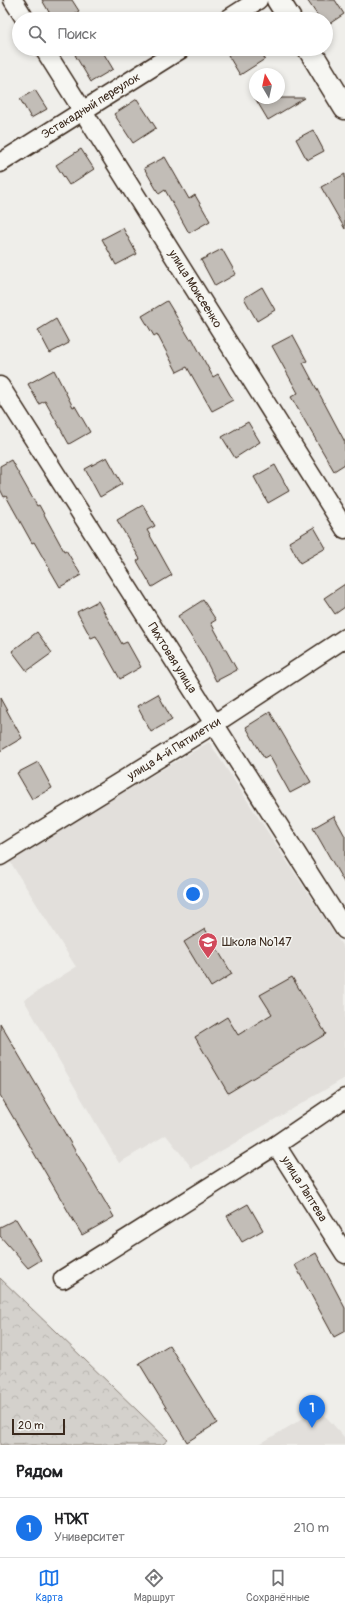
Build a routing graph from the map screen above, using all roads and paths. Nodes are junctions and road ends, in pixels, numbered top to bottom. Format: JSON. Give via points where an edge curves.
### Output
{"nodes":[{"id":1,"x":12,"y":0,"type":"edge"},
{"id":2,"x":258,"y":0,"type":"edge"},
{"id":3,"x":278,"y":0,"type":"edge"},
{"id":4,"x":20,"y":12,"type":"edge"},
{"id":5,"x":239,"y":12,"type":"edge"},
{"id":6,"x":286,"y":12,"type":"edge"},
{"id":7,"x":49,"y":56,"type":"edge"},
{"id":8,"x":170,"y":56,"type":"edge"},
{"id":9,"x":313,"y":56,"type":"edge"},
{"id":10,"x":345,"y":108,"type":"edge"},
{"id":11,"x":84,"y":111,"type":"junction"},
{"id":12,"x":0,"y":163,"type":"edge"},
{"id":13,"x":0,"y":386,"type":"edge"},
{"id":14,"x":345,"y":529,"type":"edge"},
{"id":15,"x":345,"y":638,"type":"edge"},
{"id":16,"x":214,"y":724,"type":"junction"},
{"id":17,"x":0,"y":856,"type":"edge"},
{"id":18,"x":345,"y":930,"type":"edge"},
{"id":19,"x":345,"y":1098,"type":"edge"},
{"id":20,"x":276,"y":1145,"type":"junction"},
{"id":21,"x":345,"y":1254,"type":"edge"},
{"id":22,"x":63,"y":1279,"type":"dead end"}],
"edges":[{"from":1,"to":4,"type":"street"},
{"from":2,"to":5,"type":"street"},
{"from":3,"to":6,"type":"street"},
{"from":7,"to":11,"type":"street","name":"улица Моисеенко"},
{"from":8,"to":11,"type":"street","name":"Эстакадный переулок"},
{"from":9,"to":10,"type":"street"},
{"from":11,"to":12,"type":"street","name":"Эстакадный переулок"},
{"from":11,"to":14,"type":"street","name":"улица Моисеенко"},
{"from":13,"to":16,"type":"street","name":"Пихтовая улица"},
{"from":15,"to":16,"type":"street","name":"улица 4-й Пятилетки"},
{"from":16,"to":17,"type":"street","name":"улица 4-й Пятилетки"},
{"from":16,"to":18,"type":"street","name":"Пихтовая улица"},
{"from":19,"to":20,"type":"street"},
{"from":20,"to":21,"type":"street","name":"улица Лаптева"},
{"from":20,"to":22,"type":"street"}]}
